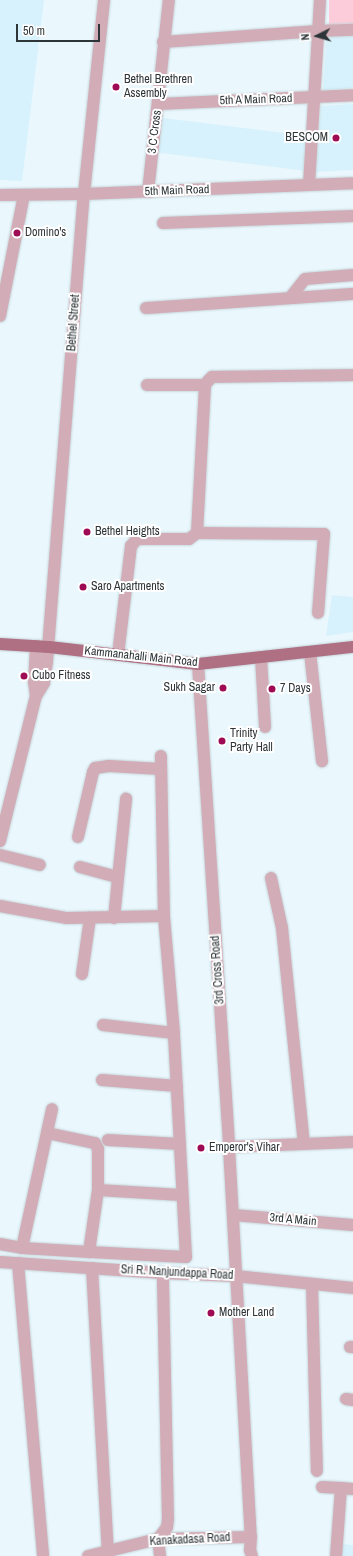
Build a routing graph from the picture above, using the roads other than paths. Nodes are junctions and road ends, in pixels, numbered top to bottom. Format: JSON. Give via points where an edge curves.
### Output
{"nodes":[{"id":1,"x":104,"y":0,"type":"edge"},
{"id":2,"x":169,"y":0,"type":"edge"},
{"id":3,"x":320,"y":0,"type":"edge"},
{"id":4,"x":353,"y":30,"type":"edge"},
{"id":5,"x":318,"y":31,"type":"junction"},
{"id":6,"x":163,"y":42,"type":"junction"},
{"id":7,"x":353,"y":95,"type":"edge"},
{"id":8,"x":315,"y":98,"type":"junction"},
{"id":9,"x":158,"y":104,"type":"junction"},
{"id":10,"x":353,"y":183,"type":"edge"},
{"id":11,"x":309,"y":185,"type":"junction"},
{"id":12,"x":148,"y":192,"type":"junction"},
{"id":13,"x":0,"y":194,"type":"edge"},
{"id":14,"x":84,"y":194,"type":"junction"},
{"id":15,"x":24,"y":195,"type":"junction"},
{"id":16,"x":353,"y":216,"type":"edge"},
{"id":17,"x":162,"y":223,"type":"dead end"},
{"id":18,"x":353,"y":275,"type":"edge"},
{"id":19,"x":353,"y":294,"type":"edge"},
{"id":20,"x":290,"y":298,"type":"junction"},
{"id":21,"x":146,"y":308,"type":"dead end"},
{"id":22,"x":0,"y":316,"type":"edge"},
{"id":23,"x":353,"y":375,"type":"edge"},
{"id":24,"x":147,"y":385,"type":"dead end"},
{"id":25,"x":205,"y":386,"type":"junction"},
{"id":26,"x":197,"y":533,"type":"junction"},
{"id":27,"x":318,"y":613,"type":"dead end"},
{"id":28,"x":0,"y":644,"type":"edge"},
{"id":29,"x":36,"y":646,"type":"junction"},
{"id":30,"x":49,"y":647,"type":"junction"},
{"id":31,"x":353,"y":647,"type":"edge"},
{"id":32,"x":310,"y":652,"type":"junction"},
{"id":33,"x":118,"y":656,"type":"junction"},
{"id":34,"x":261,"y":657,"type":"junction"},
{"id":35,"x":198,"y":664,"type":"junction"},
{"id":36,"x":36,"y":696,"type":"junction"},
{"id":37,"x":265,"y":727,"type":"dead end"},
{"id":38,"x":161,"y":756,"type":"dead end"},
{"id":39,"x":322,"y":761,"type":"dead end"},
{"id":40,"x":161,"y":769,"type":"junction"},
{"id":41,"x":126,"y":799,"type":"dead end"},
{"id":42,"x":78,"y":837,"type":"dead end"},
{"id":43,"x":0,"y":841,"type":"edge"},
{"id":44,"x":0,"y":855,"type":"edge"},
{"id":45,"x":40,"y":865,"type":"dead end"},
{"id":46,"x":80,"y":867,"type":"dead end"},
{"id":47,"x":118,"y":877,"type":"junction"},
{"id":48,"x":271,"y":878,"type":"dead end"},
{"id":49,"x":0,"y":906,"type":"edge"},
{"id":50,"x":164,"y":916,"type":"junction"},
{"id":51,"x":90,"y":918,"type":"junction"},
{"id":52,"x":114,"y":918,"type":"junction"},
{"id":53,"x":82,"y":974,"type":"dead end"},
{"id":54,"x":103,"y":1025,"type":"dead end"},
{"id":55,"x":174,"y":1033,"type":"junction"},
{"id":56,"x":102,"y":1080,"type":"dead end"},
{"id":57,"x":177,"y":1086,"type":"junction"},
{"id":58,"x":52,"y":1109,"type":"dead end"},
{"id":59,"x":47,"y":1133,"type":"junction"},
{"id":60,"x":108,"y":1140,"type":"dead end"},
{"id":61,"x":353,"y":1142,"type":"edge"},
{"id":62,"x":180,"y":1144,"type":"junction"},
{"id":63,"x":304,"y":1144,"type":"junction"},
{"id":64,"x":229,"y":1147,"type":"junction"},
{"id":65,"x":98,"y":1190,"type":"junction"},
{"id":66,"x":181,"y":1195,"type":"junction"},
{"id":67,"x":233,"y":1215,"type":"junction"},
{"id":68,"x":353,"y":1225,"type":"edge"},
{"id":69,"x":0,"y":1244,"type":"edge"},
{"id":70,"x":22,"y":1248,"type":"junction"},
{"id":71,"x":89,"y":1252,"type":"junction"},
{"id":72,"x":0,"y":1262,"type":"edge"},
{"id":73,"x":18,"y":1263,"type":"junction"},
{"id":74,"x":92,"y":1268,"type":"junction"},
{"id":75,"x":163,"y":1273,"type":"junction"},
{"id":76,"x":235,"y":1276,"type":"junction"},
{"id":77,"x":312,"y":1284,"type":"junction"},
{"id":78,"x":353,"y":1288,"type":"edge"},
{"id":79,"x":317,"y":1470,"type":"dead end"},
{"id":80,"x":322,"y":1487,"type":"dead end"},
{"id":81,"x":347,"y":1489,"type":"edge"},
{"id":82,"x":251,"y":1537,"type":"junction"},
{"id":83,"x":158,"y":1539,"type":"junction"},
{"id":84,"x":108,"y":1551,"type":"junction"},
{"id":85,"x":43,"y":1556,"type":"edge"},
{"id":86,"x":88,"y":1556,"type":"edge"},
{"id":87,"x":160,"y":1556,"type":"edge"},
{"id":88,"x":252,"y":1556,"type":"edge"},
{"id":89,"x":336,"y":1556,"type":"edge"}],
"edges":[{"from":1,"to":14,"type":"street","name":"Bethel Street"},
{"from":2,"to":6,"type":"street","name":"3 C Cross"},
{"from":3,"to":5,"type":"street"},
{"from":4,"to":5,"type":"street"},
{"from":5,"to":6,"type":"street"},
{"from":5,"to":8,"type":"street"},
{"from":6,"to":9,"type":"street","name":"3 C Cross"},
{"from":7,"to":8,"type":"street","name":"5th A Main Road"},
{"from":8,"to":9,"type":"street","name":"5th A Main Road"},
{"from":8,"to":11,"type":"street"},
{"from":9,"to":12,"type":"street","name":"3 C Cross"},
{"from":10,"to":11,"type":"street","name":"5th Main Road"},
{"from":11,"to":12,"type":"street","name":"5th Main Road"},
{"from":12,"to":14,"type":"street","name":"5th Main Road"},
{"from":13,"to":15,"type":"street","name":"5th Main Road"},
{"from":14,"to":15,"type":"street","name":"5th Main Road"},
{"from":14,"to":30,"type":"street","name":"Bethel Street"},
{"from":15,"to":22,"type":"street"},
{"from":16,"to":17,"type":"street"},
{"from":18,"to":20,"type":"street","via":[[305,279]]},
{"from":19,"to":20,"type":"street"},
{"from":20,"to":21,"type":"street"},
{"from":23,"to":25,"type":"street","via":[[212,377]]},
{"from":24,"to":25,"type":"street"},
{"from":25,"to":26,"type":"street"},
{"from":26,"to":27,"type":"street","via":[[324,534]]},
{"from":26,"to":33,"type":"street","via":[[190,540],[137,539],[131,546]]},
{"from":28,"to":29,"type":"main road","name":"Kammanahalli Main Road"},
{"from":29,"to":30,"type":"main road","name":"Kammanahalli Main Road"},
{"from":29,"to":36,"type":"street"},
{"from":30,"to":33,"type":"main road","name":"Kammanahalli Main Road"},
{"from":30,"to":36,"type":"street","name":"Bethel Street","via":[[44,683]]},
{"from":31,"to":32,"type":"main road","name":"Kammanahalli Main Road"},
{"from":32,"to":34,"type":"main road","name":"Kammanahalli Main Road"},
{"from":32,"to":39,"type":"street"},
{"from":33,"to":35,"type":"main road","name":"Kammanahalli Main Road"},
{"from":34,"to":35,"type":"main road","name":"Kammanahalli Main Road"},
{"from":34,"to":37,"type":"street"},
{"from":35,"to":64,"type":"street","name":"3rd Cross Road"},
{"from":36,"to":43,"type":"street"},
{"from":38,"to":40,"type":"street"},
{"from":40,"to":42,"type":"street","via":[[109,766],[96,768]]},
{"from":40,"to":50,"type":"street"},
{"from":41,"to":47,"type":"street"},
{"from":44,"to":45,"type":"street"},
{"from":46,"to":47,"type":"street"},
{"from":47,"to":52,"type":"street"},
{"from":48,"to":63,"type":"street","via":[[282,928]]},
{"from":49,"to":51,"type":"street","via":[[66,918]]},
{"from":50,"to":52,"type":"street"},
{"from":50,"to":55,"type":"street"},
{"from":51,"to":52,"type":"street"},
{"from":51,"to":53,"type":"street"},
{"from":54,"to":55,"type":"street"},
{"from":55,"to":57,"type":"street"},
{"from":56,"to":57,"type":"street"},
{"from":57,"to":62,"type":"street"},
{"from":58,"to":59,"type":"street"},
{"from":59,"to":65,"type":"street","via":[[95,1143],[98,1149]]},
{"from":59,"to":70,"type":"street"},
{"from":60,"to":62,"type":"street"},
{"from":61,"to":63,"type":"street"},
{"from":62,"to":66,"type":"street"},
{"from":63,"to":64,"type":"street"},
{"from":64,"to":67,"type":"street","name":"3rd Cross Road"},
{"from":65,"to":66,"type":"street"},
{"from":65,"to":71,"type":"street"},
{"from":66,"to":71,"type":"street","via":[[186,1257]]},
{"from":67,"to":68,"type":"street","name":"3rd A Main"},
{"from":67,"to":76,"type":"street","name":"3rd Cross Road"},
{"from":69,"to":70,"type":"street"},
{"from":70,"to":71,"type":"street"},
{"from":72,"to":73,"type":"street","name":"Sri R. Nanjundappa Road"},
{"from":73,"to":74,"type":"street","name":"Sri R. Nanjundappa Road"},
{"from":73,"to":85,"type":"street"},
{"from":74,"to":75,"type":"street","name":"Sri R. Nanjundappa Road"},
{"from":74,"to":84,"type":"street"},
{"from":75,"to":76,"type":"street","name":"Sri R. Nanjundappa Road"},
{"from":75,"to":83,"type":"street","via":[[168,1518],[166,1527]]},
{"from":76,"to":77,"type":"street","name":"Sri R. Nanjundappa Road"},
{"from":76,"to":82,"type":"street","name":"3rd Cross Road"},
{"from":77,"to":78,"type":"street","name":"Sri R. Nanjundappa Road"},
{"from":77,"to":79,"type":"street"},
{"from":80,"to":81,"type":"street"},
{"from":81,"to":89,"type":"street"},
{"from":82,"to":83,"type":"street","name":"Kanakadasa Road"},
{"from":82,"to":88,"type":"street"},
{"from":83,"to":84,"type":"street","name":"Kanakadasa Road"},
{"from":83,"to":87,"type":"street"},
{"from":84,"to":86,"type":"street","name":"Kanakadasa Road"}]}
